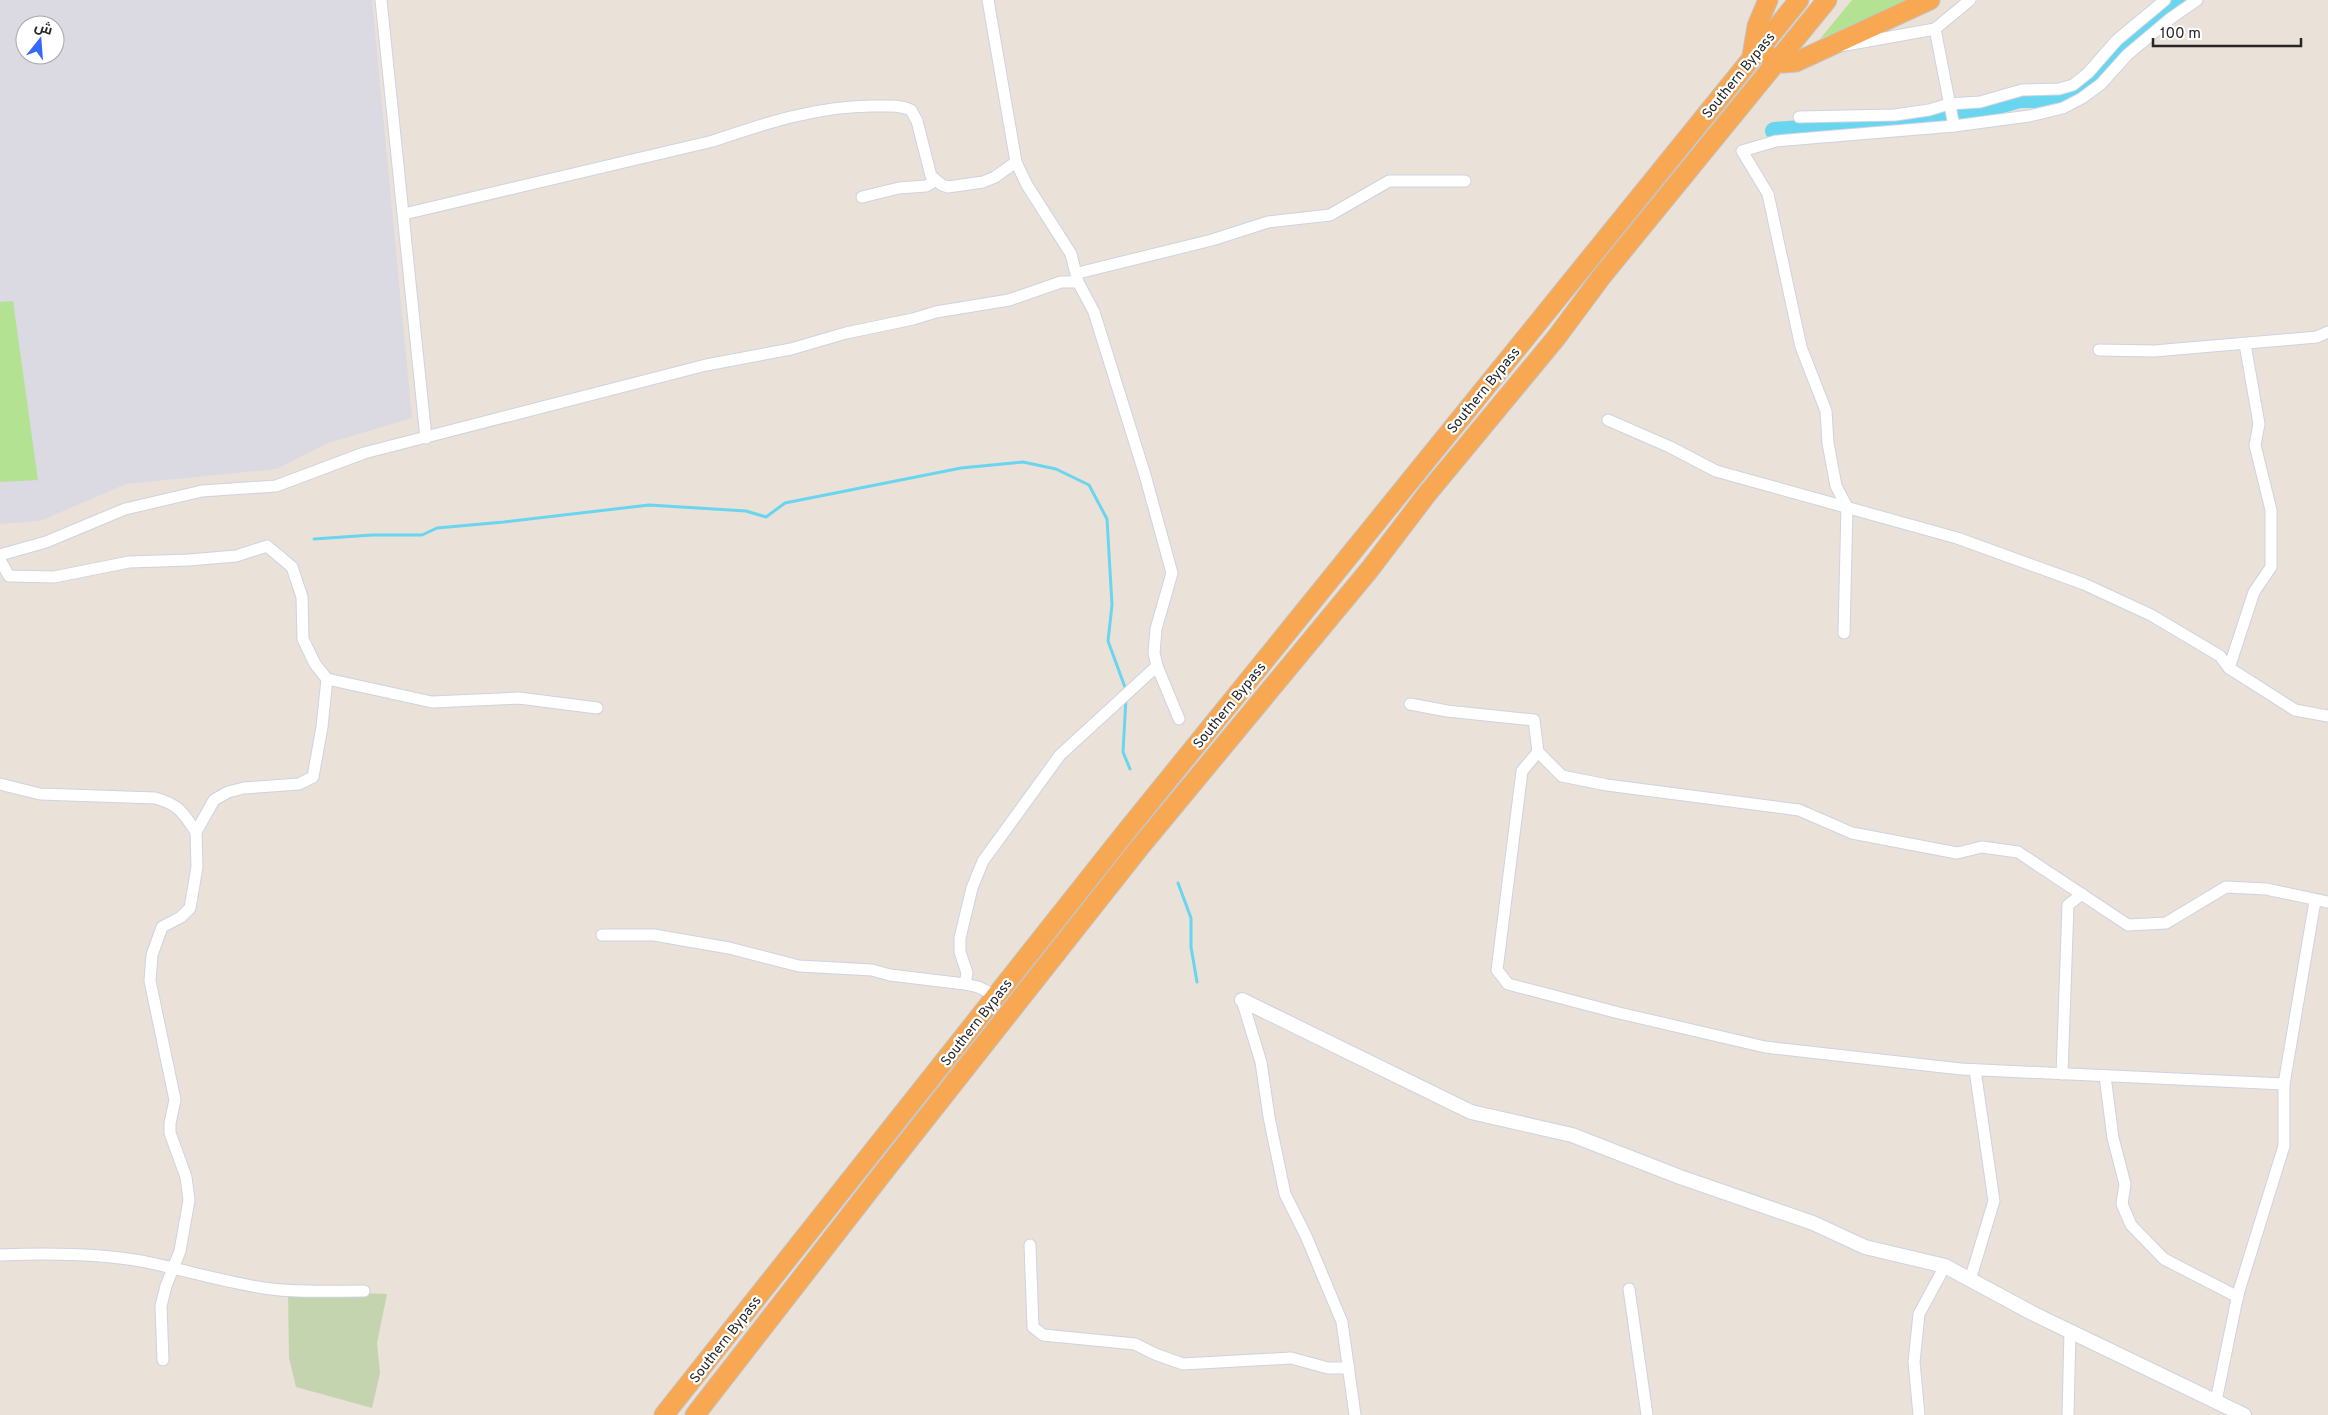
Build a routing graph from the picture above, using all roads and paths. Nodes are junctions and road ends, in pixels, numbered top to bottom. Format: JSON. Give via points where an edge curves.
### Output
{"nodes":[{"id":1,"x":381,"y":0,"type":"edge"},
{"id":2,"x":988,"y":0,"type":"edge"},
{"id":3,"x":1768,"y":0,"type":"edge"},
{"id":4,"x":1799,"y":0,"type":"edge"},
{"id":5,"x":1827,"y":0,"type":"edge"},
{"id":6,"x":1930,"y":0,"type":"edge"},
{"id":7,"x":1970,"y":0,"type":"edge"},
{"id":8,"x":2165,"y":0,"type":"edge"},
{"id":9,"x":2198,"y":0,"type":"edge"},
{"id":10,"x":1934,"y":29,"type":"junction"},
{"id":11,"x":1829,"y":46,"type":"junction"},
{"id":12,"x":1756,"y":52,"type":"junction"},
{"id":13,"x":1777,"y":62,"type":"junction"},
{"id":14,"x":1949,"y":104,"type":"junction"},
{"id":15,"x":1799,"y":117,"type":"dead end"},
{"id":16,"x":1954,"y":126,"type":"junction"},
{"id":17,"x":1016,"y":162,"type":"junction"},
{"id":18,"x":935,"y":181,"type":"junction"},
{"id":19,"x":1464,"y":181,"type":"dead end"},
{"id":20,"x":862,"y":197,"type":"dead end"},
{"id":21,"x":404,"y":214,"type":"junction"},
{"id":22,"x":1078,"y":278,"type":"junction"},
{"id":23,"x":2328,"y":332,"type":"edge"},
{"id":24,"x":2245,"y":344,"type":"junction"},
{"id":25,"x":2099,"y":350,"type":"dead end"},
{"id":26,"x":1608,"y":420,"type":"dead end"},
{"id":27,"x":426,"y":438,"type":"junction"},
{"id":28,"x":1847,"y":507,"type":"junction"},
{"id":29,"x":0,"y":555,"type":"edge"},
{"id":30,"x":0,"y":560,"type":"edge"},
{"id":31,"x":1844,"y":633,"type":"dead end"},
{"id":32,"x":1157,"y":666,"type":"junction"},
{"id":33,"x":2229,"y":668,"type":"junction"},
{"id":34,"x":327,"y":679,"type":"junction"},
{"id":35,"x":1410,"y":704,"type":"dead end"},
{"id":36,"x":597,"y":708,"type":"dead end"},
{"id":37,"x":2328,"y":716,"type":"edge"},
{"id":38,"x":1179,"y":719,"type":"dead end"},
{"id":39,"x":1538,"y":752,"type":"junction"},
{"id":40,"x":0,"y":784,"type":"edge"},
{"id":41,"x":196,"y":832,"type":"junction"},
{"id":42,"x":2082,"y":894,"type":"junction"},
{"id":43,"x":2315,"y":901,"type":"junction"},
{"id":44,"x":2328,"y":902,"type":"edge"},
{"id":45,"x":602,"y":935,"type":"dead end"},
{"id":46,"x":965,"y":984,"type":"junction"},
{"id":47,"x":997,"y":996,"type":"junction"},
{"id":48,"x":1242,"y":1000,"type":"joint"},
{"id":49,"x":1975,"y":1070,"type":"junction"},
{"id":50,"x":2062,"y":1074,"type":"junction"},
{"id":51,"x":2105,"y":1076,"type":"junction"},
{"id":52,"x":2284,"y":1084,"type":"junction"},
{"id":53,"x":1030,"y":1246,"type":"dead end"},
{"id":54,"x":0,"y":1255,"type":"edge"},
{"id":55,"x":1945,"y":1266,"type":"junction"},
{"id":56,"x":174,"y":1268,"type":"junction"},
{"id":57,"x":1970,"y":1280,"type":"junction"},
{"id":58,"x":1629,"y":1289,"type":"dead end"},
{"id":59,"x":364,"y":1291,"type":"dead end"},
{"id":60,"x":2238,"y":1297,"type":"junction"},
{"id":61,"x":2070,"y":1331,"type":"junction"},
{"id":62,"x":163,"y":1360,"type":"dead end"},
{"id":63,"x":1349,"y":1368,"type":"junction"},
{"id":64,"x":726,"y":1376,"type":"junction"},
{"id":65,"x":2216,"y":1401,"type":"junction"},
{"id":66,"x":664,"y":1415,"type":"edge"},
{"id":67,"x":695,"y":1415,"type":"edge"},
{"id":68,"x":709,"y":1415,"type":"edge"},
{"id":69,"x":1355,"y":1415,"type":"edge"},
{"id":70,"x":1647,"y":1415,"type":"edge"},
{"id":71,"x":1920,"y":1415,"type":"edge"},
{"id":72,"x":2068,"y":1415,"type":"edge"},
{"id":73,"x":2244,"y":1415,"type":"edge"}],
"edges":[{"from":1,"to":21,"type":"street"},
{"from":2,"to":17,"type":"street"},
{"from":3,"to":12,"type":"highway","via":[[1757,26]]},
{"from":4,"to":12,"type":"highway","name":"Southern Bypass"},
{"from":5,"to":13,"type":"highway","name":"Southern Bypass"},
{"from":6,"to":11,"type":"highway"},
{"from":7,"to":10,"type":"street"},
{"from":8,"to":14,"type":"street","via":[[2118,40],[2073,85],[2059,89],[2022,90],[1980,102]]},
{"from":9,"to":16,"type":"street","via":[[2127,55],[2101,84],[2063,108]]},
{"from":10,"to":11,"type":"street","via":[[1859,44]]},
{"from":10,"to":14,"type":"street"},
{"from":11,"to":13,"type":"highway","via":[[1790,64]]},
{"from":12,"to":13,"type":"highway"},
{"from":12,"to":47,"type":"highway","name":"Southern Bypass"},
{"from":13,"to":64,"type":"highway","name":"Southern Bypass","via":[[1124,868]]},
{"from":14,"to":15,"type":"street","via":[[1895,115]]},
{"from":14,"to":16,"type":"street"},
{"from":16,"to":28,"type":"street","via":[[1776,141],[1742,151],[1768,194],[1801,347],[1826,411],[1836,486]]},
{"from":17,"to":18,"type":"street","via":[[983,182],[948,187]]},
{"from":17,"to":22,"type":"street","via":[[1071,254]]},
{"from":18,"to":20,"type":"street","via":[[926,186],[899,188]]},
{"from":18,"to":21,"type":"street","via":[[911,110],[898,106],[841,107],[790,117],[713,141]]},
{"from":19,"to":22,"type":"street","via":[[1389,181],[1330,215],[1268,222]]},
{"from":21,"to":27,"type":"street"},
{"from":22,"to":27,"type":"street","via":[[1009,300],[936,312],[791,349],[706,365]]},
{"from":22,"to":32,"type":"street","via":[[1094,312],[1126,411],[1172,573],[1156,629],[1154,653]]},
{"from":23,"to":24,"type":"street","via":[[2317,337]]},
{"from":24,"to":25,"type":"street","via":[[2154,351]]},
{"from":24,"to":33,"type":"street","via":[[2259,424],[2255,445],[2271,510],[2271,567],[2254,592]]},
{"from":26,"to":28,"type":"street","via":[[1716,471]]},
{"from":27,"to":29,"type":"street","via":[[364,453],[276,486],[202,492],[125,509],[46,542]]},
{"from":28,"to":31,"type":"street"},
{"from":28,"to":33,"type":"street","via":[[1957,538],[2084,584],[2151,615],[2220,656]]},
{"from":30,"to":34,"type":"street","via":[[9,576],[54,577],[128,562],[236,556],[267,546],[292,567],[302,597],[303,639],[315,664]]},
{"from":32,"to":38,"type":"street"},
{"from":32,"to":46,"type":"street","via":[[1060,755],[983,861],[972,888],[960,938],[960,952],[967,973]]},
{"from":33,"to":37,"type":"street","via":[[2295,710]]},
{"from":34,"to":36,"type":"street","via":[[432,702],[519,698]]},
{"from":34,"to":41,"type":"street","via":[[313,777],[299,784],[228,792],[214,800]]},
{"from":35,"to":39,"type":"street","via":[[1534,720]]},
{"from":39,"to":42,"type":"street","via":[[1562,776],[1606,785],[1799,810],[1852,834],[1958,853],[1982,847],[2018,852]]},
{"from":39,"to":49,"type":"street","via":[[1522,771],[1497,970],[1508,984],[1765,1047]]},
{"from":40,"to":41,"type":"street","via":[[40,794],[162,800],[180,810]]},
{"from":41,"to":56,"type":"street","via":[[197,867],[190,908],[182,917],[162,927],[150,969],[175,1100],[170,1133],[188,1192],[180,1251]]},
{"from":42,"to":43,"type":"street","via":[[2128,925],[2166,923],[2226,887],[2266,889]]},
{"from":42,"to":50,"type":"street","via":[[2068,904]]},
{"from":43,"to":44,"type":"street"},
{"from":43,"to":52,"type":"street"},
{"from":45,"to":46,"type":"street","via":[[654,935],[729,948],[799,966],[872,970]]},
{"from":46,"to":47,"type":"street"},
{"from":47,"to":66,"type":"highway","name":"Southern Bypass"},
{"from":48,"to":55,"type":"street","via":[[1471,1112],[1572,1135],[1813,1223],[1864,1247]]},
{"from":48,"to":63,"type":"street","via":[[1261,1062],[1285,1194],[1342,1322]]},
{"from":49,"to":50,"type":"street"},
{"from":49,"to":57,"type":"street","via":[[1994,1201]]},
{"from":50,"to":51,"type":"street"},
{"from":51,"to":52,"type":"street"},
{"from":51,"to":60,"type":"street","via":[[2113,1138],[2125,1184],[2122,1204],[2132,1225],[2164,1259]]},
{"from":52,"to":60,"type":"street","via":[[2284,1146]]},
{"from":53,"to":63,"type":"street","via":[[1033,1327],[1043,1335],[1135,1344],[1183,1364],[1291,1358],[1328,1368]]},
{"from":54,"to":56,"type":"street","via":[[73,1254]]},
{"from":55,"to":57,"type":"street"},
{"from":55,"to":71,"type":"street","via":[[1919,1314],[1914,1362]]},
{"from":56,"to":59,"type":"street","via":[[266,1289]]},
{"from":56,"to":62,"type":"street","via":[[161,1306]]},
{"from":57,"to":61,"type":"street"},
{"from":58,"to":70,"type":"street"},
{"from":60,"to":65,"type":"street"},
{"from":61,"to":65,"type":"street"},
{"from":61,"to":72,"type":"street"},
{"from":63,"to":69,"type":"street"},
{"from":64,"to":67,"type":"highway","name":"Southern Bypass"},
{"from":64,"to":68,"type":"highway"},
{"from":65,"to":73,"type":"street"}]}
